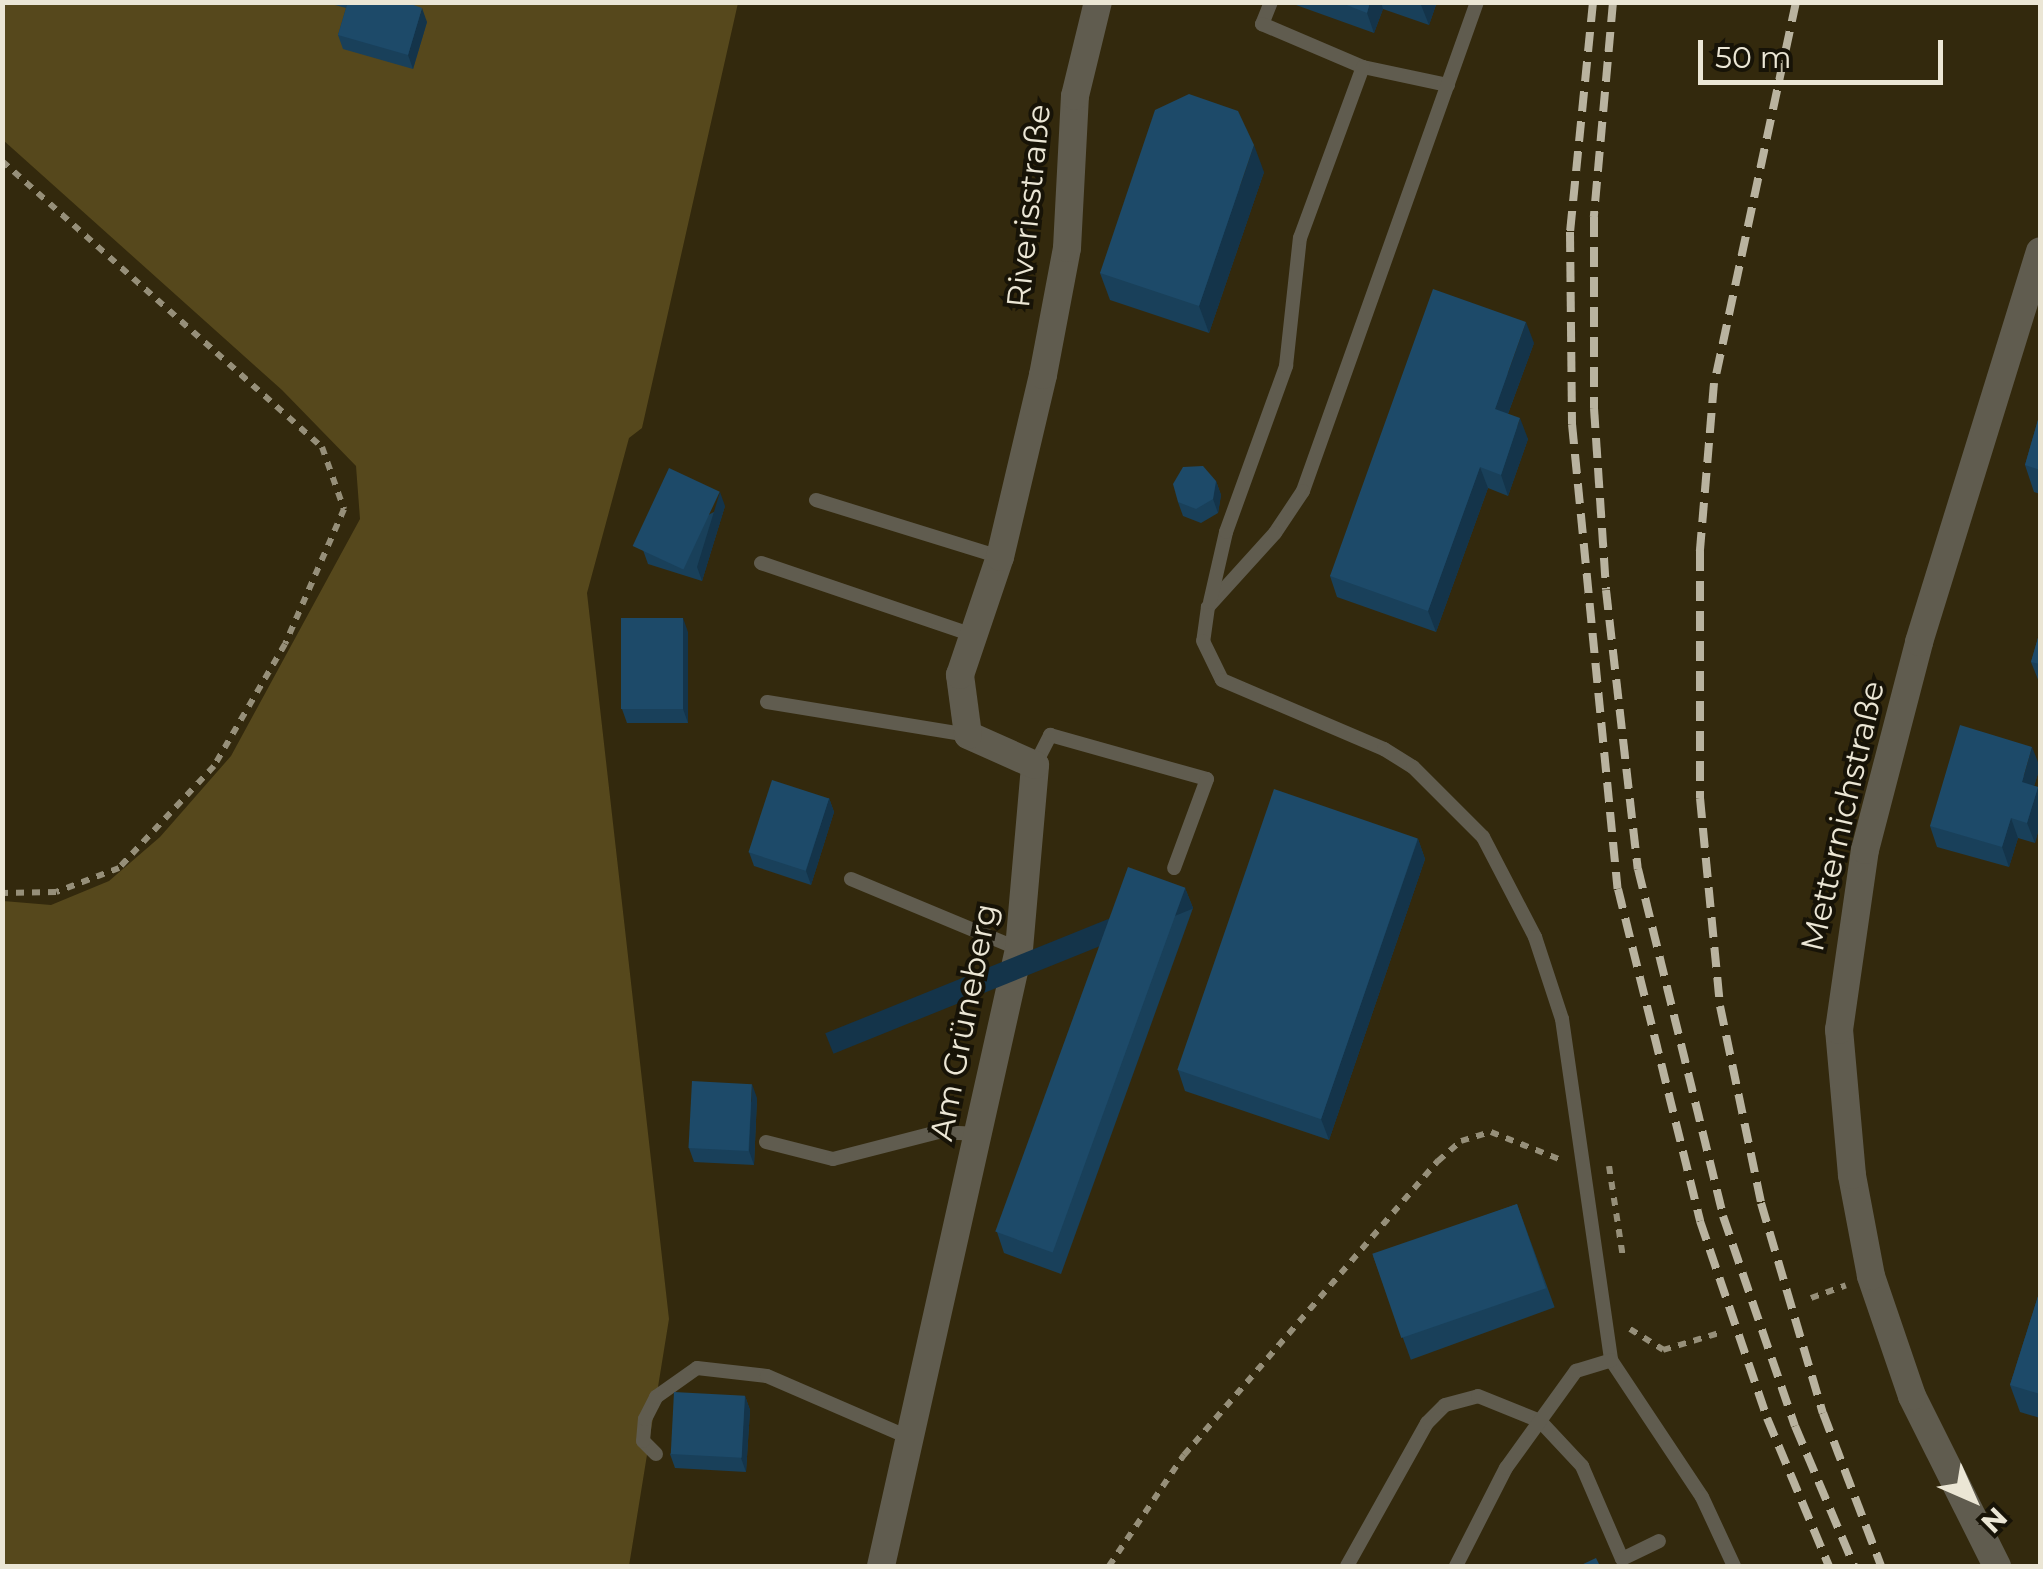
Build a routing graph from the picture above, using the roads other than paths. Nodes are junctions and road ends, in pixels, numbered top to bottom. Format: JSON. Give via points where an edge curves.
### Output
{"nodes":[{"id":1,"x":1098,"y":2,"type":"edge"},
{"id":2,"x":1270,"y":2,"type":"edge"},
{"id":3,"x":1477,"y":2,"type":"edge"},
{"id":4,"x":1362,"y":67,"type":"junction"},
{"id":5,"x":1448,"y":85,"type":"junction"},
{"id":6,"x":2040,"y":250,"type":"edge"},
{"id":7,"x":816,"y":500,"type":"dead end"},
{"id":8,"x":1003,"y":545,"type":"junction"},
{"id":9,"x":760,"y":563,"type":"dead end"},
{"id":10,"x":1208,"y":607,"type":"junction"},
{"id":11,"x":970,"y":634,"type":"junction"},
{"id":12,"x":767,"y":702,"type":"dead end"},
{"id":13,"x":968,"y":735,"type":"junction"},
{"id":14,"x":1035,"y":765,"type":"junction"},
{"id":15,"x":1174,"y":868,"type":"dead end"},
{"id":16,"x":851,"y":879,"type":"dead end"},
{"id":17,"x":1019,"y":949,"type":"junction"},
{"id":18,"x":980,"y":1134,"type":"junction"},
{"id":19,"x":766,"y":1142,"type":"dead end"},
{"id":20,"x":1611,"y":1360,"type":"junction"},
{"id":21,"x":1540,"y":1421,"type":"junction"},
{"id":22,"x":910,"y":1438,"type":"junction"},
{"id":23,"x":656,"y":1454,"type":"dead end"},
{"id":24,"x":1660,"y":1541,"type":"dead end"},
{"id":25,"x":880,"y":1566,"type":"edge"},
{"id":26,"x":1348,"y":1566,"type":"edge"},
{"id":27,"x":1456,"y":1566,"type":"edge"},
{"id":28,"x":1734,"y":1566,"type":"edge"},
{"id":29,"x":1997,"y":1566,"type":"edge"}],
"edges":[{"from":1,"to":8,"type":"street","name":"Riverisstraße","via":[[1068,146],[1064,269]]},
{"from":2,"to":4,"type":"lane","via":[[1262,24]]},
{"from":3,"to":5,"type":"lane"},
{"from":4,"to":5,"type":"lane"},
{"from":4,"to":10,"type":"lane","via":[[1300,238],[1286,366],[1226,532]]},
{"from":5,"to":10,"type":"lane","via":[[1303,491]]},
{"from":6,"to":29,"type":"street","name":"Metternichstraße","via":[[1919,642],[1865,850],[1839,1030],[1852,1175],[1870,1276],[1912,1396]]},
{"from":7,"to":8,"type":"lane"},
{"from":8,"to":11,"type":"street"},
{"from":9,"to":11,"type":"lane"},
{"from":10,"to":20,"type":"lane","via":[[1203,641],[1222,680],[1384,748],[1414,768],[1483,837],[1548,974]]},
{"from":11,"to":13,"type":"street","via":[[960,675]]},
{"from":12,"to":13,"type":"lane"},
{"from":13,"to":14,"type":"street"},
{"from":14,"to":15,"type":"lane","via":[[1050,735],[1207,779]]},
{"from":14,"to":17,"type":"street","name":"Am Grüneberg"},
{"from":16,"to":17,"type":"lane"},
{"from":17,"to":18,"type":"street","name":"Am Grüneberg"},
{"from":18,"to":19,"type":"lane","via":[[938,1132],[833,1159]]},
{"from":18,"to":22,"type":"street","name":"Am Grüneberg"},
{"from":20,"to":21,"type":"lane","via":[[1576,1372]]},
{"from":20,"to":28,"type":"lane","via":[[1702,1497]]},
{"from":21,"to":24,"type":"lane","via":[[1582,1466],[1622,1559]]},
{"from":21,"to":26,"type":"lane","via":[[1478,1396],[1445,1405],[1427,1423]]},
{"from":21,"to":27,"type":"lane","via":[[1506,1468]]},
{"from":22,"to":23,"type":"lane","via":[[781,1380],[697,1368],[656,1397],[645,1419],[644,1442]]},
{"from":22,"to":25,"type":"street","name":"Am Grüneberg"}]}
